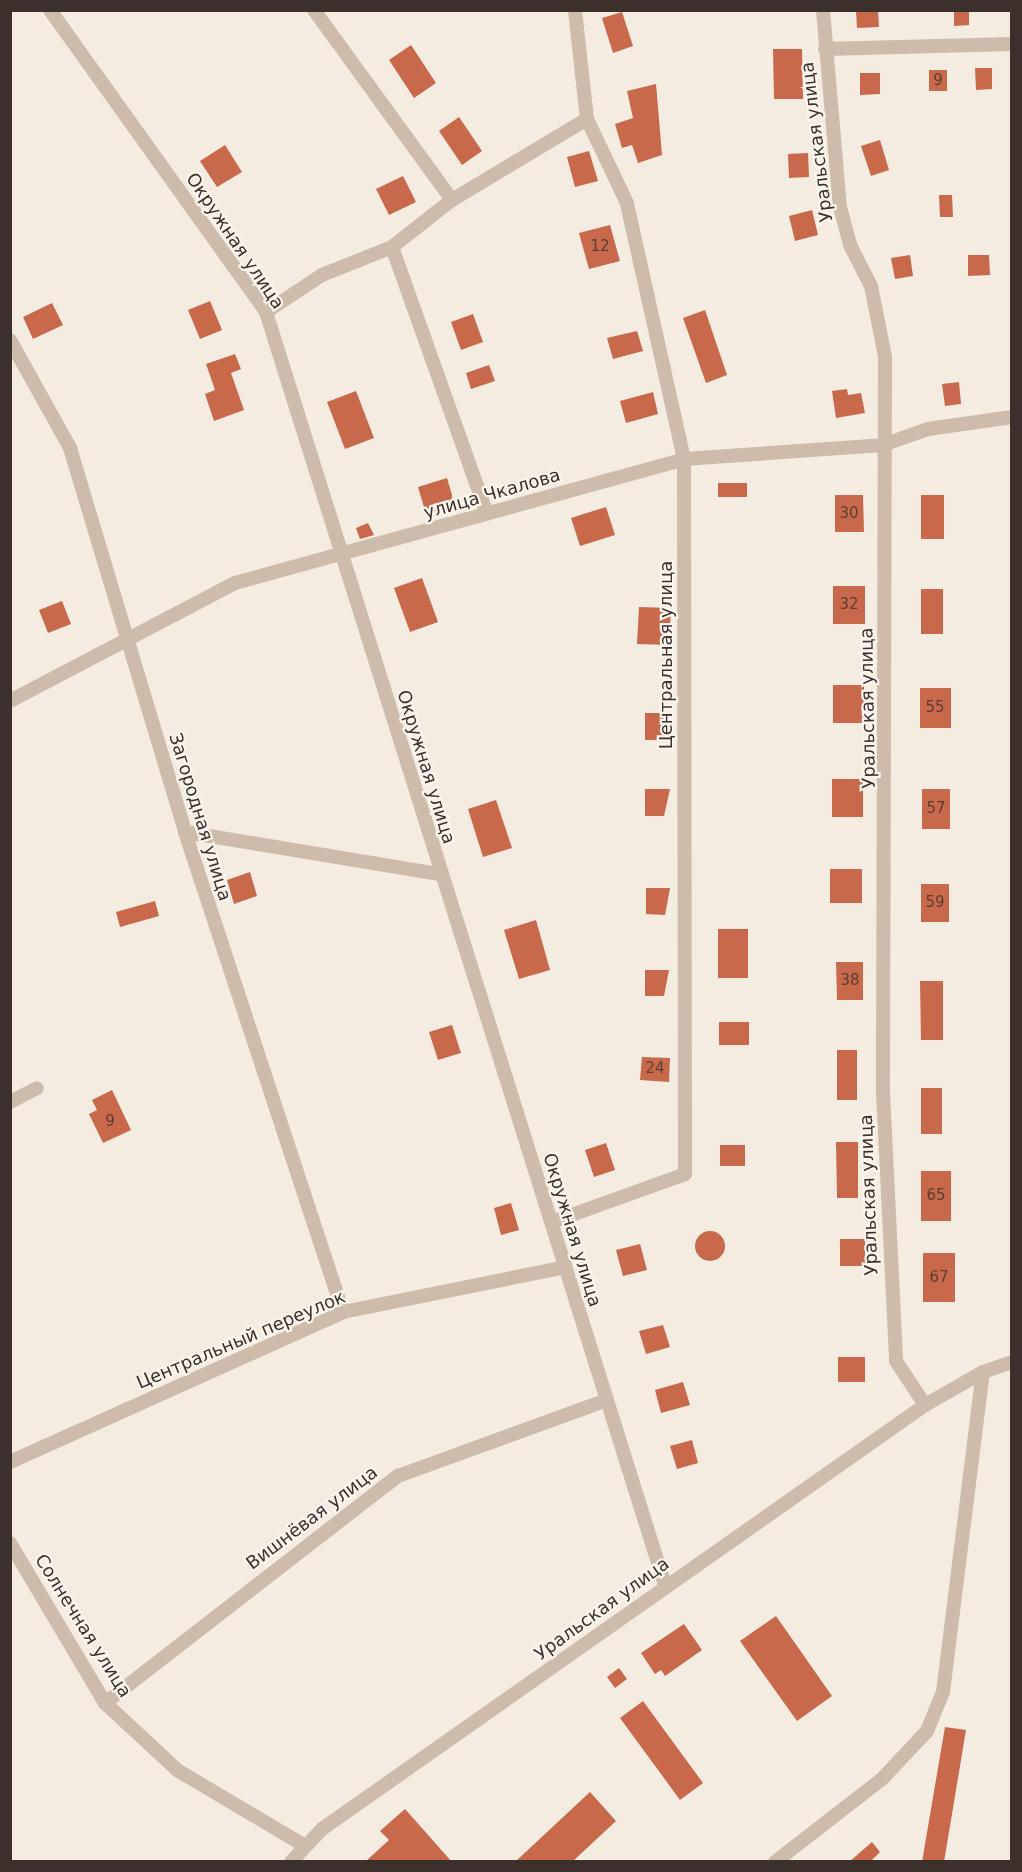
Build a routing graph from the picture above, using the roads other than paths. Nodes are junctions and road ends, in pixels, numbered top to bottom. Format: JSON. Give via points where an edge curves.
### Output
{"nodes":[{"id":1,"x":314,"y":10,"type":"edge"},
{"id":2,"x":575,"y":10,"type":"edge"},
{"id":3,"x":823,"y":10,"type":"edge"},
{"id":4,"x":56,"y":12,"type":"edge"},
{"id":5,"x":1011,"y":44,"type":"edge"},
{"id":6,"x":825,"y":49,"type":"junction"},
{"id":7,"x":586,"y":119,"type":"junction"},
{"id":8,"x":452,"y":200,"type":"junction"},
{"id":9,"x":392,"y":247,"type":"junction"},
{"id":10,"x":266,"y":312,"type":"junction"},
{"id":11,"x":10,"y":340,"type":"edge"},
{"id":12,"x":1011,"y":417,"type":"edge"},
{"id":13,"x":884,"y":445,"type":"junction"},
{"id":14,"x":684,"y":459,"type":"junction"},
{"id":15,"x":487,"y":514,"type":"junction"},
{"id":16,"x":342,"y":556,"type":"junction"},
{"id":17,"x":125,"y":637,"type":"junction"},
{"id":18,"x":10,"y":701,"type":"edge"},
{"id":19,"x":185,"y":832,"type":"junction"},
{"id":20,"x":440,"y":874,"type":"junction"},
{"id":21,"x":37,"y":1088,"type":"dead end"},
{"id":22,"x":10,"y":1101,"type":"edge"},
{"id":23,"x":552,"y":1222,"type":"junction"},
{"id":24,"x":566,"y":1267,"type":"junction"},
{"id":25,"x":343,"y":1312,"type":"junction"},
{"id":26,"x":1011,"y":1362,"type":"edge"},
{"id":27,"x":982,"y":1372,"type":"junction"},
{"id":28,"x":603,"y":1401,"type":"junction"},
{"id":29,"x":925,"y":1405,"type":"junction"},
{"id":30,"x":10,"y":1462,"type":"edge"},
{"id":31,"x":10,"y":1543,"type":"edge"},
{"id":32,"x":665,"y":1586,"type":"junction"},
{"id":33,"x":105,"y":1703,"type":"junction"},
{"id":34,"x":305,"y":1846,"type":"junction"},
{"id":35,"x":291,"y":1862,"type":"edge"},
{"id":36,"x":775,"y":1862,"type":"edge"}],
"edges":[{"from":1,"to":8,"type":"street"},
{"from":2,"to":7,"type":"street","name":"Центральная улица"},
{"from":3,"to":6,"type":"street","name":"Уральская улица"},
{"from":4,"to":10,"type":"street","name":"Окружная улица"},
{"from":5,"to":6,"type":"street"},
{"from":6,"to":13,"type":"street","name":"Уральская улица","via":[[840,207],[850,245],[870,286],[885,357]]},
{"from":7,"to":8,"type":"street"},
{"from":7,"to":14,"type":"street","name":"Центральная улица","via":[[627,203]]},
{"from":8,"to":9,"type":"street"},
{"from":9,"to":10,"type":"street","via":[[322,275]]},
{"from":9,"to":15,"type":"street"},
{"from":10,"to":16,"type":"street","name":"Окружная улица"},
{"from":11,"to":17,"type":"street","name":"Загородная улица","via":[[70,448]]},
{"from":12,"to":13,"type":"street","name":"улица Чкалова","via":[[928,429]]},
{"from":13,"to":14,"type":"street","name":"улица Чкалова"},
{"from":13,"to":29,"type":"street","name":"Уральская улица","via":[[884,1092],[891,1291],[896,1361]]},
{"from":14,"to":15,"type":"street","name":"улица Чкалова"},
{"from":14,"to":23,"type":"street","name":"Центральная улица","via":[[685,1174]]},
{"from":15,"to":16,"type":"street","name":"улица Чкалова"},
{"from":16,"to":17,"type":"street","name":"улица Чкалова","via":[[235,583]]},
{"from":16,"to":20,"type":"street","name":"Окружная улица"},
{"from":17,"to":18,"type":"street","name":"улица Чкалова"},
{"from":17,"to":19,"type":"street","name":"Загородная улица"},
{"from":19,"to":20,"type":"street"},
{"from":19,"to":25,"type":"street","name":"Загородная улица"},
{"from":20,"to":23,"type":"street","name":"Окружная улица"},
{"from":21,"to":22,"type":"street"},
{"from":23,"to":24,"type":"street","name":"Окружная улица"},
{"from":24,"to":25,"type":"street","name":"Центральный переулок"},
{"from":24,"to":28,"type":"street","name":"Окружная улица"},
{"from":25,"to":30,"type":"street","name":"Центральный переулок"},
{"from":26,"to":27,"type":"street","name":"Уральская улица"},
{"from":27,"to":29,"type":"street","name":"Уральская улица"},
{"from":27,"to":36,"type":"street","via":[[943,1692],[927,1731],[882,1779]]},
{"from":28,"to":32,"type":"street","name":"Окружная улица"},
{"from":28,"to":33,"type":"street","name":"Вишнёвая улица","via":[[398,1476]]},
{"from":29,"to":32,"type":"street","name":"Уральская улица"},
{"from":31,"to":33,"type":"street","name":"Солнечная улица"},
{"from":32,"to":34,"type":"street","name":"Уральская улица"},
{"from":33,"to":34,"type":"street","name":"Солнечная улица","via":[[177,1770]]},
{"from":34,"to":35,"type":"street","name":"Уральская улица"}]}
